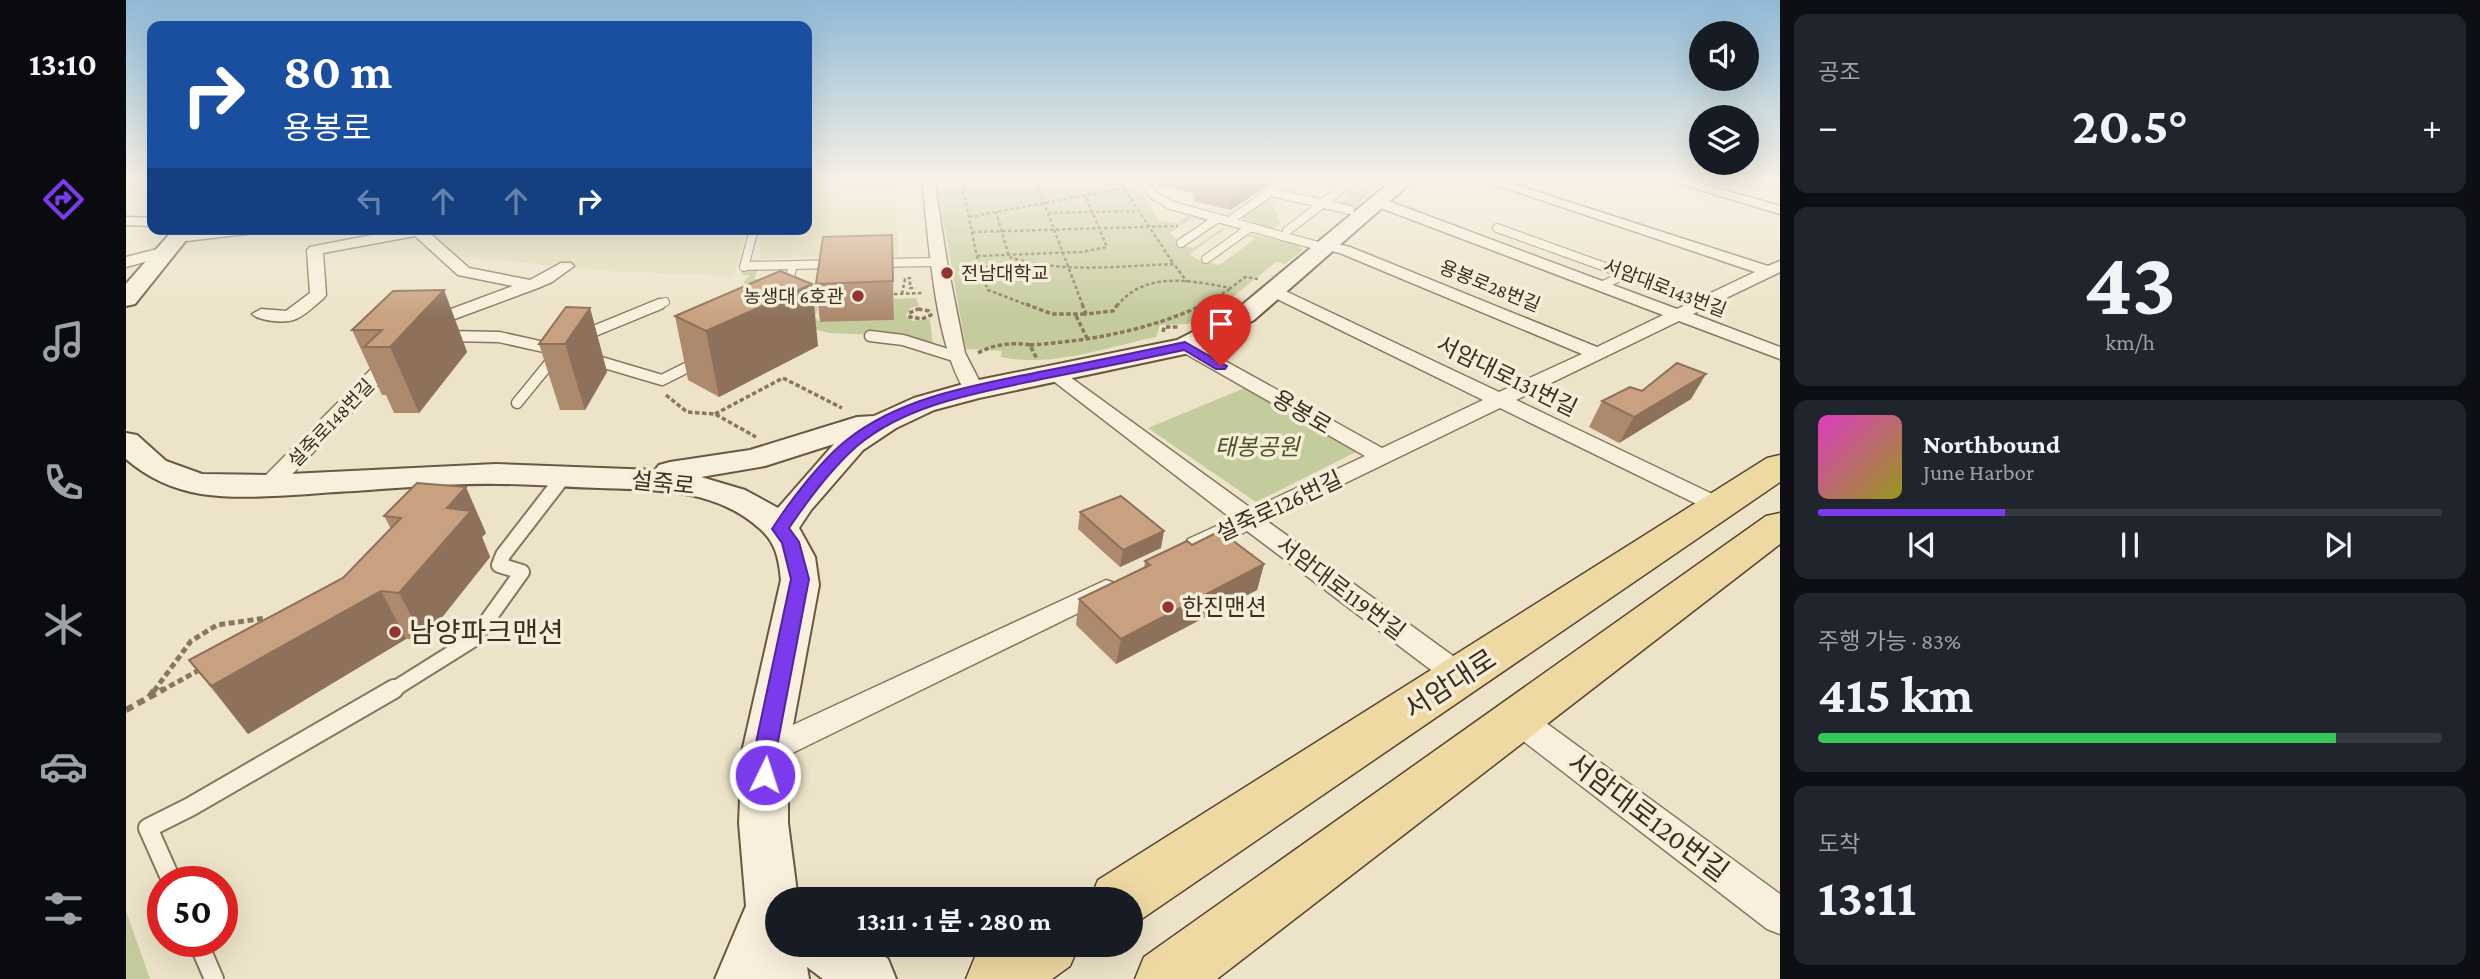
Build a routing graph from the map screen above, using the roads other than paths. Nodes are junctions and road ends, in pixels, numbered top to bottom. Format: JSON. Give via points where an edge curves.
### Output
{"nodes":[{"id":1,"x":934,"y":225,"type":"edge"},
{"id":2,"x":1208,"y":225,"type":"edge"},
{"id":3,"x":1239,"y":225,"type":"edge"},
{"id":4,"x":1295,"y":225,"type":"edge"},
{"id":5,"x":1350,"y":225,"type":"edge"},
{"id":6,"x":1438,"y":225,"type":"edge"},
{"id":7,"x":1633,"y":225,"type":"edge"},
{"id":8,"x":1497,"y":228,"type":"dead end"},
{"id":9,"x":1248,"y":229,"type":"junction"},
{"id":10,"x":1287,"y":231,"type":"dead end"},
{"id":11,"x":211,"y":235,"type":"edge"},
{"id":12,"x":391,"y":235,"type":"edge"},
{"id":13,"x":422,"y":235,"type":"edge"},
{"id":14,"x":753,"y":235,"type":"edge"},
{"id":15,"x":176,"y":240,"type":"edge"},
{"id":16,"x":1181,"y":243,"type":"dead end"},
{"id":17,"x":1323,"y":246,"type":"junction"},
{"id":18,"x":1206,"y":258,"type":"dead end"},
{"id":19,"x":126,"y":262,"type":"edge"},
{"id":20,"x":939,"y":262,"type":"junction"},
{"id":21,"x":871,"y":263,"type":"edge"},
{"id":22,"x":845,"y":264,"type":"edge"},
{"id":23,"x":793,"y":265,"type":"junction"},
{"id":24,"x":566,"y":267,"type":"dead end"},
{"id":25,"x":1774,"y":268,"type":"edge"},
{"id":26,"x":532,"y":285,"type":"junction"},
{"id":27,"x":1269,"y":286,"type":"junction"},
{"id":28,"x":1601,"y":286,"type":"junction"},
{"id":29,"x":126,"y":299,"type":"edge"},
{"id":30,"x":784,"y":301,"type":"edge"},
{"id":31,"x":665,"y":302,"type":"dead end"},
{"id":32,"x":261,"y":314,"type":"dead end"},
{"id":33,"x":1679,"y":316,"type":"junction"},
{"id":34,"x":870,"y":336,"type":"dead end"},
{"id":35,"x":578,"y":338,"type":"edge"},
{"id":36,"x":410,"y":340,"type":"junction"},
{"id":37,"x":1185,"y":346,"type":"junction"},
{"id":38,"x":559,"y":347,"type":"junction"},
{"id":39,"x":1780,"y":353,"type":"edge"},
{"id":40,"x":573,"y":354,"type":"edge"},
{"id":41,"x":1599,"y":354,"type":"junction"},
{"id":42,"x":710,"y":356,"type":"edge"},
{"id":43,"x":957,"y":357,"type":"junction"},
{"id":44,"x":586,"y":358,"type":"edge"},
{"id":45,"x":1046,"y":368,"type":"junction"},
{"id":46,"x":974,"y":390,"type":"junction"},
{"id":47,"x":1501,"y":400,"type":"junction"},
{"id":48,"x":517,"y":403,"type":"dead end"},
{"id":49,"x":924,"y":404,"type":"junction"},
{"id":50,"x":126,"y":442,"type":"edge"},
{"id":51,"x":1382,"y":457,"type":"junction"},
{"id":52,"x":1780,"y":466,"type":"edge"},
{"id":53,"x":564,"y":476,"type":"junction"},
{"id":54,"x":614,"y":478,"type":"junction"},
{"id":55,"x":269,"y":485,"type":"junction"},
{"id":56,"x":1719,"y":506,"type":"junction"},
{"id":57,"x":1250,"y":520,"type":"junction"},
{"id":58,"x":781,"y":529,"type":"junction"},
{"id":59,"x":1777,"y":531,"type":"edge"},
{"id":60,"x":1175,"y":556,"type":"edge"},
{"id":61,"x":1124,"y":580,"type":"edge"},
{"id":62,"x":1461,"y":677,"type":"junction"},
{"id":63,"x":1516,"y":718,"type":"junction"},
{"id":64,"x":765,"y":752,"type":"junction"},
{"id":65,"x":165,"y":866,"type":"edge"},
{"id":66,"x":772,"y":887,"type":"edge"},
{"id":67,"x":1139,"y":887,"type":"edge"},
{"id":68,"x":1780,"y":916,"type":"edge"},
{"id":69,"x":765,"y":943,"type":"edge"},
{"id":70,"x":204,"y":957,"type":"edge"},
{"id":71,"x":779,"y":957,"type":"edge"},
{"id":72,"x":840,"y":957,"type":"edge"},
{"id":73,"x":1030,"y":957,"type":"edge"},
{"id":74,"x":214,"y":979,"type":"edge"},
{"id":75,"x":743,"y":979,"type":"edge"},
{"id":76,"x":781,"y":979,"type":"edge"},
{"id":77,"x":868,"y":979,"type":"edge"},
{"id":78,"x":996,"y":979,"type":"edge"},
{"id":79,"x":1166,"y":979,"type":"edge"}],
"edges":[{"from":1,"to":20,"type":"street"},
{"from":2,"to":16,"type":"lane"},
{"from":3,"to":9,"type":"lane"},
{"from":4,"to":10,"type":"lane"},
{"from":5,"to":17,"type":"main road"},
{"from":6,"to":28,"type":"street","name":"서암대로143번길"},
{"from":7,"to":25,"type":"street"},
{"from":8,"to":28,"type":"lane","via":[[1622,276]]},
{"from":9,"to":17,"type":"lane"},
{"from":9,"to":18,"type":"lane"},
{"from":11,"to":15,"type":"street"},
{"from":12,"to":32,"type":"street","via":[[315,250],[318,295],[290,316]]},
{"from":13,"to":26,"type":"street","via":[[464,272]]},
{"from":14,"to":23,"type":"lane","via":[[745,266]]},
{"from":15,"to":19,"type":"street"},
{"from":15,"to":29,"type":"main road"},
{"from":17,"to":27,"type":"main road"},
{"from":17,"to":41,"type":"street","name":"용봉로28번길","via":[[1345,250]]},
{"from":20,"to":21,"type":"lane"},
{"from":20,"to":43,"type":"street"},
{"from":22,"to":23,"type":"lane"},
{"from":23,"to":30,"type":"lane"},
{"from":24,"to":26,"type":"street","name":"설죽로148번길"},
{"from":25,"to":33,"type":"street"},
{"from":26,"to":36,"type":"street","name":"설죽로148번길","via":[[421,327]]},
{"from":27,"to":37,"type":"main road","via":[[1231,324]]},
{"from":27,"to":47,"type":"street","name":"서암대로131번길"},
{"from":28,"to":33,"type":"street","name":"서암대로143번길"},
{"from":31,"to":35,"type":"lane"},
{"from":33,"to":39,"type":"street","name":"서암대로143번길"},
{"from":33,"to":41,"type":"street","name":"설죽로126번길"},
{"from":34,"to":43,"type":"lane","via":[[903,340]]},
{"from":36,"to":38,"type":"lane","via":[[499,337]]},
{"from":36,"to":55,"type":"street","name":"설죽로148번길"},
{"from":37,"to":45,"type":"main road"},
{"from":37,"to":51,"type":"street","name":"용봉로"},
{"from":38,"to":40,"type":"lane"},
{"from":38,"to":48,"type":"lane"},
{"from":41,"to":47,"type":"street","name":"설죽로126번길"},
{"from":42,"to":44,"type":"lane","via":[[662,380]]},
{"from":43,"to":46,"type":"street"},
{"from":45,"to":46,"type":"main road"},
{"from":45,"to":57,"type":"street","name":"서암대로119번길"},
{"from":46,"to":49,"type":"main road"},
{"from":47,"to":51,"type":"street","name":"설죽로126번길"},
{"from":47,"to":56,"type":"street","name":"서암대로131번길"},
{"from":49,"to":54,"type":"main road","via":[[754,459]]},
{"from":49,"to":58,"type":"main road","via":[[852,443]]},
{"from":50,"to":55,"type":"main road","name":"설죽로","via":[[147,462],[172,476],[202,484]]},
{"from":51,"to":57,"type":"street","name":"설죽로126번길"},
{"from":52,"to":56,"type":"main road","name":"서암대로"},
{"from":53,"to":54,"type":"main road","name":"설죽로"},
{"from":53,"to":55,"type":"main road","name":"설죽로","via":[[496,474]]},
{"from":53,"to":65,"type":"lane","via":[[503,555],[499,565],[522,572],[474,639],[148,828]]},
{"from":54,"to":58,"type":"main road","name":"설죽로","via":[[703,486],[748,505]]},
{"from":56,"to":62,"type":"main road","name":"서암대로"},
{"from":57,"to":60,"type":"street","name":"설죽로126번길"},
{"from":57,"to":62,"type":"street","name":"서암대로119번길"},
{"from":58,"to":64,"type":"main road","name":"설죽로","via":[[791,542],[800,579]]},
{"from":59,"to":63,"type":"main road"},
{"from":61,"to":64,"type":"street"},
{"from":62,"to":67,"type":"main road","name":"서암대로"},
{"from":63,"to":68,"type":"street","name":"서암대로120번길"},
{"from":63,"to":79,"type":"main road"},
{"from":64,"to":66,"type":"main road","name":"설죽로","via":[[764,821]]},
{"from":69,"to":75,"type":"main road"},
{"from":70,"to":74,"type":"lane"},
{"from":71,"to":76,"type":"main road","name":"설죽로"},
{"from":72,"to":77,"type":"main road"},
{"from":73,"to":78,"type":"main road"}]}
